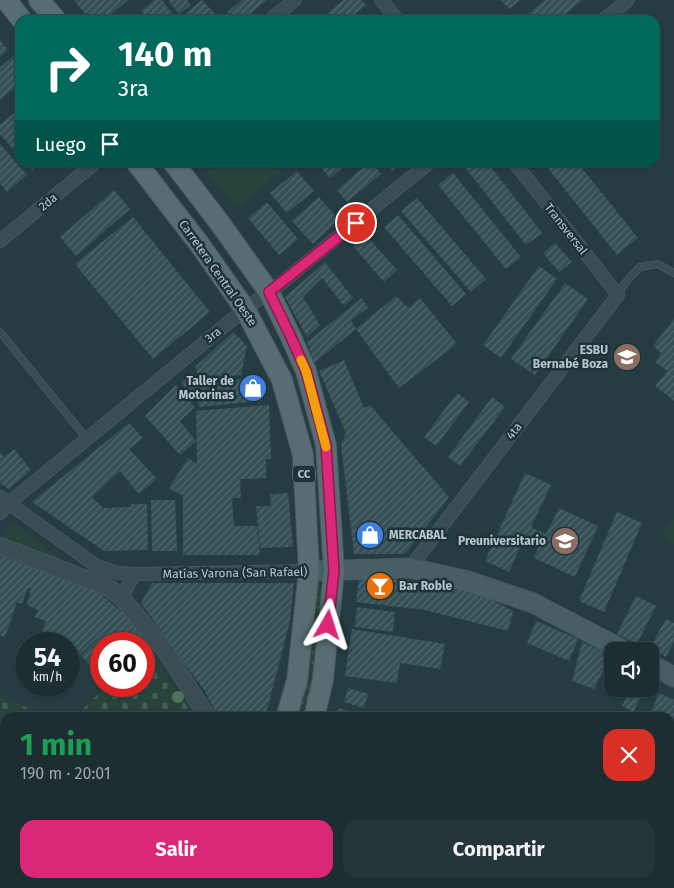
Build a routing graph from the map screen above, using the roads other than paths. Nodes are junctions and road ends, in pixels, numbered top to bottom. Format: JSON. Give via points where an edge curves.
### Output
{"nodes":[{"id":1,"x":6,"y":0,"type":"edge"},
{"id":2,"x":39,"y":0,"type":"edge"},
{"id":3,"x":294,"y":0,"type":"edge"},
{"id":4,"x":381,"y":0,"type":"edge"},
{"id":5,"x":628,"y":0,"type":"edge"},
{"id":6,"x":18,"y":15,"type":"edge"},
{"id":7,"x":52,"y":15,"type":"edge"},
{"id":8,"x":276,"y":15,"type":"edge"},
{"id":9,"x":394,"y":15,"type":"edge"},
{"id":10,"x":609,"y":15,"type":"edge"},
{"id":11,"x":90,"y":167,"type":"edge"},
{"id":12,"x":140,"y":167,"type":"edge"},
{"id":13,"x":177,"y":167,"type":"edge"},
{"id":14,"x":424,"y":167,"type":"edge"},
{"id":15,"x":518,"y":167,"type":"edge"},
{"id":16,"x":0,"y":241,"type":"edge"},
{"id":17,"x":674,"y":273,"type":"edge"},
{"id":18,"x":269,"y":292,"type":"junction"},
{"id":19,"x":618,"y":295,"type":"junction"},
{"id":20,"x":245,"y":309,"type":"junction"},
{"id":21,"x":0,"y":332,"type":"edge"},
{"id":22,"x":87,"y":439,"type":"junction"},
{"id":23,"x":4,"y":500,"type":"edge"},
{"id":24,"x":0,"y":513,"type":"edge"},
{"id":25,"x":0,"y":546,"type":"edge"},
{"id":26,"x":95,"y":565,"type":"junction"},
{"id":27,"x":410,"y":568,"type":"junction"},
{"id":28,"x":309,"y":571,"type":"junction"},
{"id":29,"x":334,"y":571,"type":"junction"},
{"id":30,"x":136,"y":574,"type":"junction"},
{"id":31,"x":86,"y":580,"type":"junction"},
{"id":32,"x":122,"y":598,"type":"junction"},
{"id":33,"x":608,"y":642,"type":"edge"},
{"id":34,"x":659,"y":669,"type":"edge"},
{"id":35,"x":674,"y":677,"type":"edge"},
{"id":36,"x":204,"y":712,"type":"edge"},
{"id":37,"x":288,"y":712,"type":"edge"},
{"id":38,"x":315,"y":712,"type":"edge"}],
"edges":[{"from":1,"to":6,"type":"main road"},
{"from":2,"to":7,"type":"main road"},
{"from":3,"to":8,"type":"street"},
{"from":4,"to":9,"type":"street"},
{"from":5,"to":10,"type":"street"},
{"from":11,"to":16,"type":"street","name":"2da"},
{"from":12,"to":20,"type":"main road","name":"Carretera Central Oeste","number":"CC"},
{"from":13,"to":18,"type":"main road","number":"CC"},
{"from":14,"to":18,"type":"street","name":"3ra"},
{"from":15,"to":19,"type":"street","name":"Transversal"},
{"from":17,"to":19,"type":"lane","via":[[658,264],[640,267],[624,283]]},
{"from":18,"to":20,"type":"street","name":"3ra"},
{"from":18,"to":29,"type":"main road","number":"CC","via":[[306,371],[326,445]]},
{"from":19,"to":27,"type":"street","name":"4ta"},
{"from":20,"to":22,"type":"street","name":"3ra"},
{"from":20,"to":28,"type":"main road","name":"Carretera Central Oeste","number":"CC","via":[[282,380],[303,455]]},
{"from":21,"to":22,"type":"lane"},
{"from":22,"to":23,"type":"street","name":"3ra"},
{"from":23,"to":24,"type":"street","name":"3ra"},
{"from":23,"to":26,"type":"street","name":"Matías Varona (San Rafael)"},
{"from":25,"to":31,"type":"street"},
{"from":26,"to":30,"type":"street","name":"Matías Varona (San Rafael)"},
{"from":26,"to":31,"type":"street","via":[[93,574]]},
{"from":27,"to":29,"type":"main road","name":"Matías Varona (San Rafael)"},
{"from":27,"to":33,"type":"main road","name":"Matías Varona (San Rafael)","via":[[468,581],[533,603]]},
{"from":28,"to":29,"type":"main road","name":"Matías Varona (San Rafael)"},
{"from":28,"to":30,"type":"street","name":"Matías Varona (San Rafael)"},
{"from":28,"to":37,"type":"main road","name":"Carretera Central Oeste","number":"CC","via":[[297,681]]},
{"from":29,"to":38,"type":"main road","number":"CC","via":[[323,678]]},
{"from":30,"to":32,"type":"street"},
{"from":31,"to":32,"type":"street","via":[[109,588]]},
{"from":32,"to":36,"type":"street","via":[[166,653]]},
{"from":34,"to":35,"type":"main road"}]}
